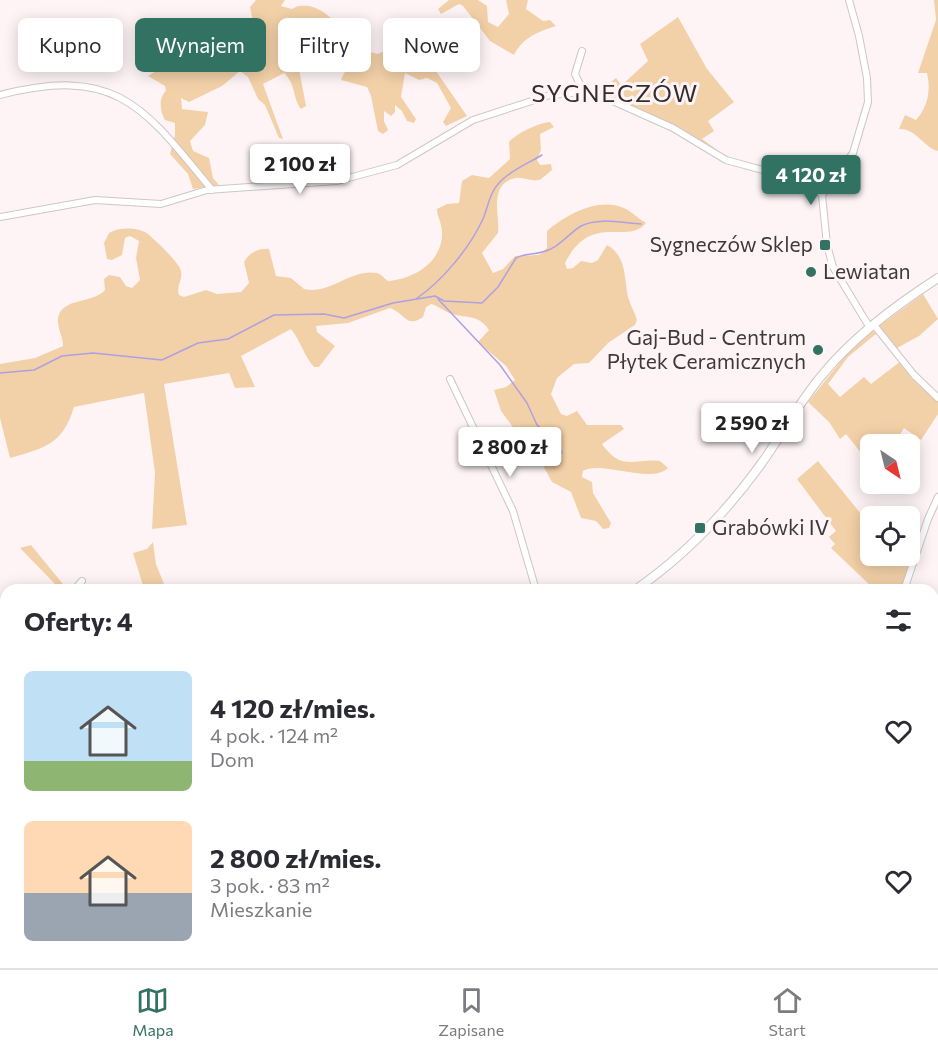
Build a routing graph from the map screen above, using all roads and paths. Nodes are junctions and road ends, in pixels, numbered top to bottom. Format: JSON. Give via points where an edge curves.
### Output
{"nodes":[{"id":1,"x":849,"y":0,"type":"edge"},
{"id":2,"x":582,"y":51,"type":"dead end"},
{"id":3,"x":584,"y":93,"type":"junction"},
{"id":4,"x":0,"y":95,"type":"edge"},
{"id":5,"x":212,"y":190,"type":"junction"},
{"id":6,"x":822,"y":195,"type":"junction"},
{"id":7,"x":0,"y":217,"type":"edge"},
{"id":8,"x":938,"y":278,"type":"edge"},
{"id":9,"x":872,"y":327,"type":"junction"},
{"id":10,"x":450,"y":379,"type":"dead end"},
{"id":11,"x":938,"y":398,"type":"edge"},
{"id":12,"x":938,"y":497,"type":"edge"},
{"id":13,"x":82,"y":581,"type":"dead end"},
{"id":14,"x":79,"y":584,"type":"edge"},
{"id":15,"x":534,"y":584,"type":"edge"},
{"id":16,"x":643,"y":584,"type":"edge"},
{"id":17,"x":906,"y":584,"type":"edge"}],
"edges":[{"from":1,"to":6,"type":"street","via":[[861,44],[868,102],[853,153]]},
{"from":2,"to":3,"type":"street","via":[[575,74]]},
{"from":3,"to":5,"type":"street","via":[[550,95],[473,120],[397,165],[367,174],[337,181]]},
{"from":3,"to":6,"type":"street","via":[[660,121],[735,163],[807,182]]},
{"from":4,"to":5,"type":"street","via":[[83,86],[112,92],[151,118]]},
{"from":5,"to":7,"type":"street","via":[[160,204],[94,200]]},
{"from":6,"to":9,"type":"street","via":[[833,267]]},
{"from":8,"to":9,"type":"street"},
{"from":9,"to":11,"type":"street"},
{"from":9,"to":16,"type":"street","via":[[822,374],[759,466],[710,523],[675,559]]},
{"from":10,"to":15,"type":"street","via":[[513,511]]},
{"from":12,"to":17,"type":"street"},
{"from":13,"to":14,"type":"street"}]}
